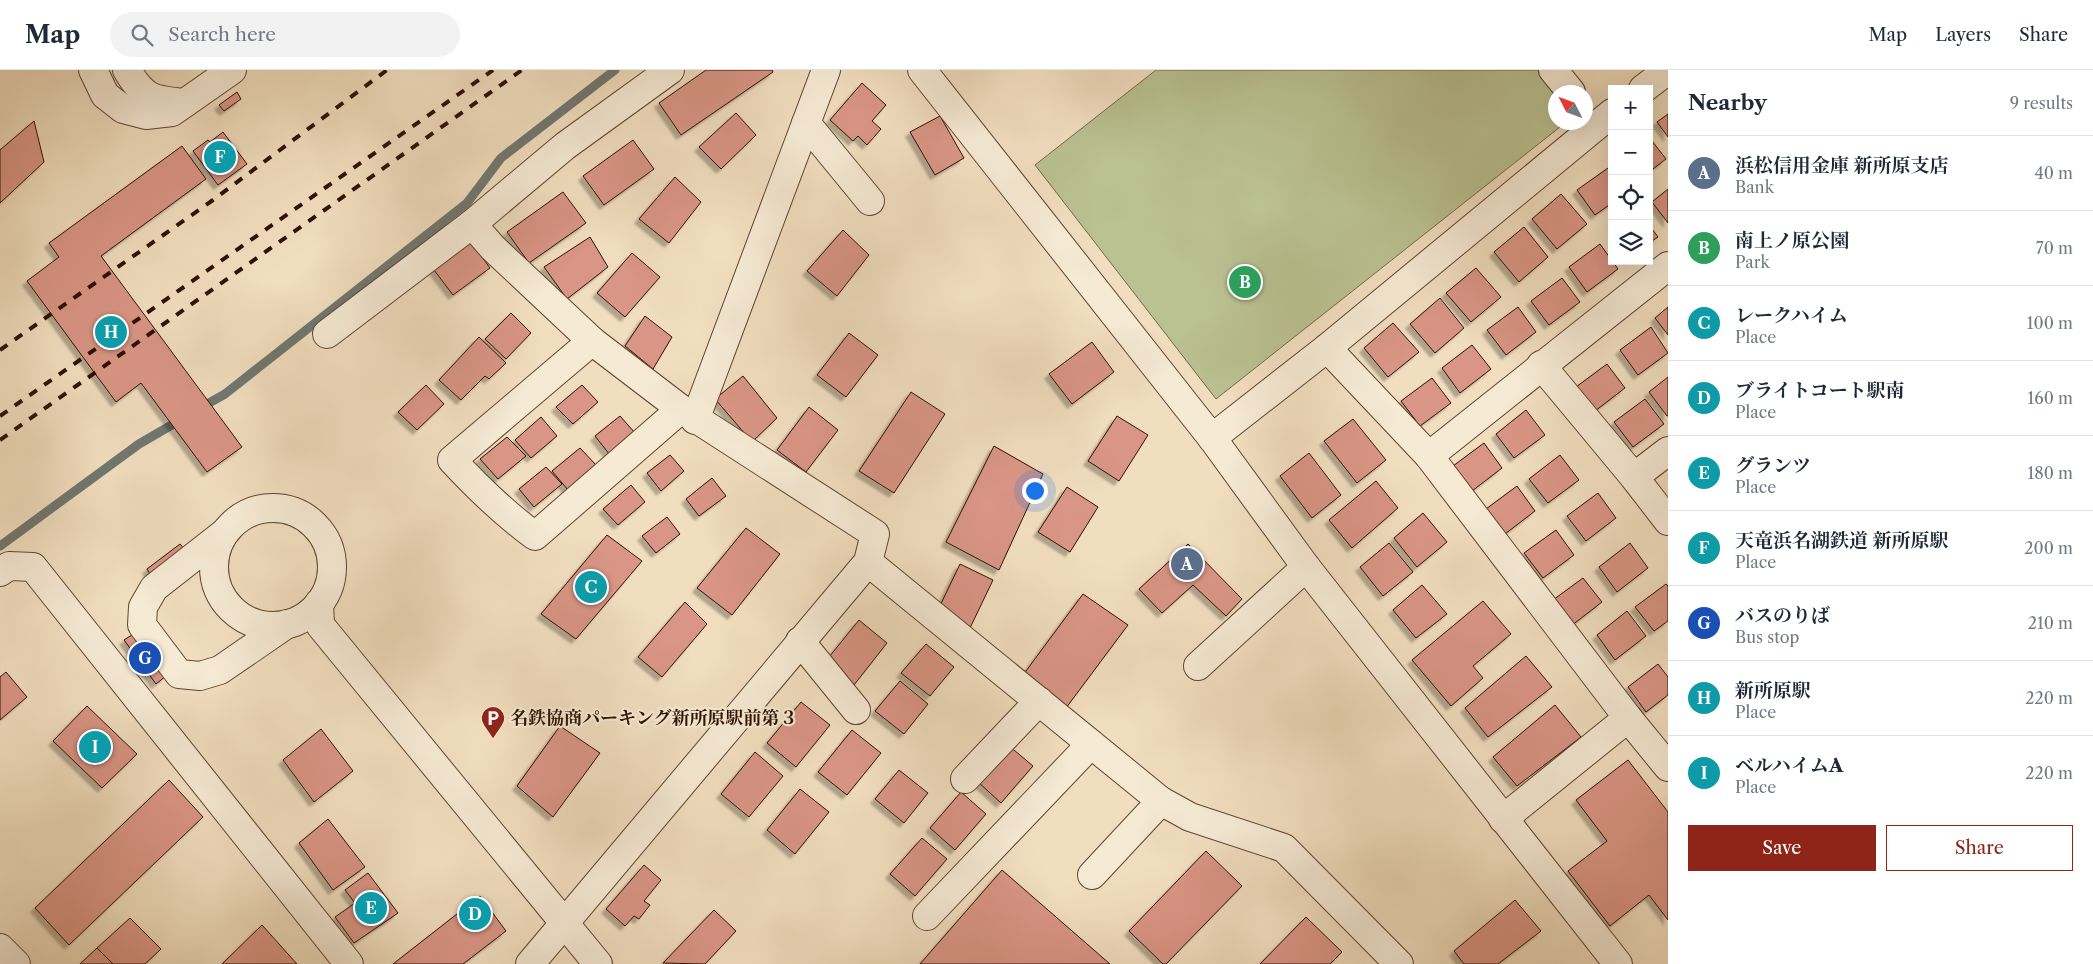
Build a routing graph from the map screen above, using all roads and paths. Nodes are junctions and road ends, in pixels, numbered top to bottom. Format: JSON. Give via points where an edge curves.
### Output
{"nodes":[{"id":1,"x":93,"y":70,"type":"edge"},
{"id":2,"x":127,"y":70,"type":"edge"},
{"id":3,"x":232,"y":70,"type":"edge"},
{"id":4,"x":670,"y":70,"type":"edge"},
{"id":5,"x":826,"y":70,"type":"edge"},
{"id":6,"x":922,"y":70,"type":"edge"},
{"id":7,"x":1553,"y":70,"type":"edge"},
{"id":8,"x":1668,"y":70,"type":"edge"},
{"id":9,"x":1565,"y":85,"type":"edge"},
{"id":10,"x":1648,"y":85,"type":"edge"},
{"id":11,"x":184,"y":103,"type":"junction"},
{"id":12,"x":1598,"y":116,"type":"edge"},
{"id":13,"x":806,"y":123,"type":"junction"},
{"id":14,"x":870,"y":201,"type":"dead end"},
{"id":15,"x":472,"y":224,"type":"junction"},
{"id":16,"x":1668,"y":266,"type":"edge"},
{"id":17,"x":327,"y":334,"type":"dead end"},
{"id":18,"x":592,"y":341,"type":"junction"},
{"id":19,"x":1328,"y":348,"type":"junction"},
{"id":20,"x":1541,"y":365,"type":"junction"},
{"id":21,"x":688,"y":415,"type":"junction"},
{"id":22,"x":1212,"y":438,"type":"junction"},
{"id":23,"x":1668,"y":451,"type":"edge"},
{"id":24,"x":1429,"y":456,"type":"junction"},
{"id":25,"x":1634,"y":477,"type":"junction"},
{"id":26,"x":1668,"y":521,"type":"edge"},
{"id":27,"x":223,"y":534,"type":"junction"},
{"id":28,"x":868,"y":562,"type":"junction"},
{"id":29,"x":1306,"y":567,"type":"junction"},
{"id":30,"x":0,"y":572,"type":"edge"},
{"id":31,"x":320,"y":614,"type":"junction"},
{"id":32,"x":290,"y":623,"type":"junction"},
{"id":33,"x":800,"y":641,"type":"junction"},
{"id":34,"x":1198,"y":666,"type":"dead end"},
{"id":35,"x":1039,"y":701,"type":"junction"},
{"id":36,"x":856,"y":710,"type":"dead end"},
{"id":37,"x":1628,"y":718,"type":"junction"},
{"id":38,"x":1091,"y":744,"type":"junction"},
{"id":39,"x":1668,"y":767,"type":"edge"},
{"id":40,"x":965,"y":779,"type":"dead end"},
{"id":41,"x":1161,"y":801,"type":"junction"},
{"id":42,"x":1503,"y":819,"type":"junction"},
{"id":43,"x":1092,"y":875,"type":"dead end"},
{"id":44,"x":927,"y":916,"type":"dead end"},
{"id":45,"x":564,"y":922,"type":"junction"},
{"id":46,"x":0,"y":948,"type":"edge"},
{"id":47,"x":16,"y":964,"type":"edge"},
{"id":48,"x":349,"y":964,"type":"edge"},
{"id":49,"x":530,"y":964,"type":"edge"},
{"id":50,"x":598,"y":964,"type":"edge"},
{"id":51,"x":1400,"y":964,"type":"edge"},
{"id":52,"x":1618,"y":964,"type":"edge"}],
"edges":[{"from":1,"to":11,"type":"street","via":[[105,94],[123,109],[146,115],[172,112]]},
{"from":2,"to":11,"type":"street","via":[[136,86],[156,100]]},
{"from":3,"to":11,"type":"street"},
{"from":4,"to":15,"type":"street","via":[[565,146]]},
{"from":5,"to":13,"type":"street"},
{"from":6,"to":22,"type":"street"},
{"from":7,"to":9,"type":"street"},
{"from":8,"to":10,"type":"street"},
{"from":12,"to":19,"type":"street"},
{"from":13,"to":14,"type":"street"},
{"from":13,"to":21,"type":"street"},
{"from":15,"to":17,"type":"street"},
{"from":15,"to":18,"type":"street","via":[[493,248]]},
{"from":16,"to":20,"type":"street"},
{"from":18,"to":21,"type":"street"},
{"from":18,"to":21,"type":"street","via":[[452,460],[519,524],[535,536]]},
{"from":19,"to":22,"type":"street"},
{"from":19,"to":24,"type":"street"},
{"from":20,"to":24,"type":"street"},
{"from":20,"to":25,"type":"street"},
{"from":21,"to":28,"type":"street","via":[[875,534]]},
{"from":22,"to":29,"type":"street"},
{"from":23,"to":25,"type":"street"},
{"from":24,"to":37,"type":"street"},
{"from":25,"to":26,"type":"street"},
{"from":27,"to":31,"type":"street","via":[[254,510],[272,507],[291,510],[308,519],[322,532],[330,549],[332,568]]},
{"from":27,"to":32,"type":"street","via":[[215,553],[214,573],[219,593],[231,609],[248,621],[267,626]]},
{"from":27,"to":32,"type":"street","via":[[154,588],[143,606],[142,625],[179,674],[200,676],[220,670]]},
{"from":28,"to":33,"type":"street"},
{"from":28,"to":35,"type":"street"},
{"from":29,"to":34,"type":"street"},
{"from":29,"to":42,"type":"street"},
{"from":30,"to":48,"type":"street","via":[[9,566],[33,567]]},
{"from":31,"to":32,"type":"street"},
{"from":31,"to":45,"type":"street"},
{"from":33,"to":36,"type":"street"},
{"from":33,"to":45,"type":"street"},
{"from":35,"to":38,"type":"street"},
{"from":35,"to":40,"type":"street"},
{"from":37,"to":39,"type":"street"},
{"from":37,"to":42,"type":"street"},
{"from":38,"to":41,"type":"street"},
{"from":38,"to":44,"type":"street"},
{"from":41,"to":43,"type":"street"},
{"from":41,"to":51,"type":"street","via":[[1190,817],[1284,848]]},
{"from":42,"to":52,"type":"street"},
{"from":45,"to":49,"type":"street"},
{"from":45,"to":50,"type":"street"},
{"from":46,"to":47,"type":"street"}]}
